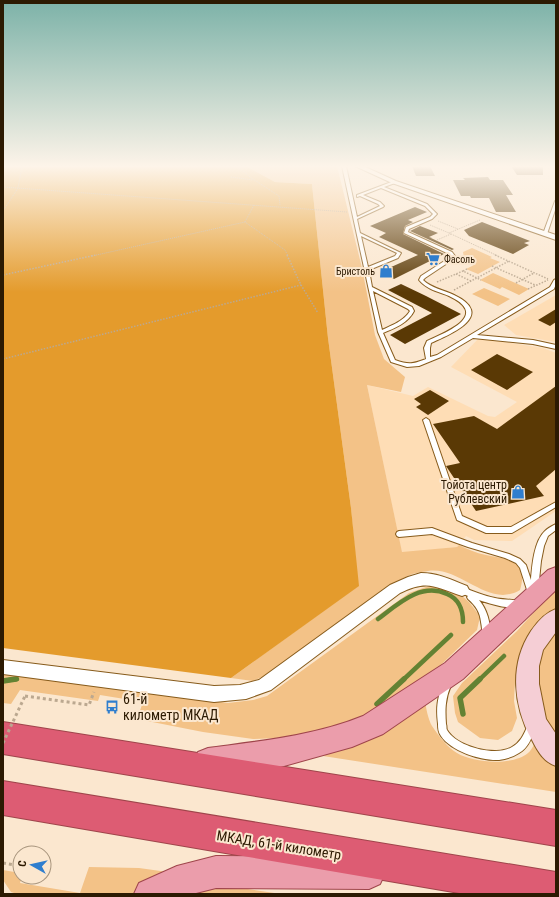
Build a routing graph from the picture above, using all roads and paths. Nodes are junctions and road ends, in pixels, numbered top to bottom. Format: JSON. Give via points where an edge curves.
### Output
{"nodes":[{"id":1,"x":253,"y":208,"type":"edge"},
{"id":2,"x":298,"y":208,"type":"edge"},
{"id":3,"x":353,"y":208,"type":"edge"},
{"id":4,"x":378,"y":208,"type":"edge"},
{"id":5,"x":429,"y":208,"type":"edge"},
{"id":6,"x":467,"y":208,"type":"edge"},
{"id":7,"x":554,"y":208,"type":"edge"},
{"id":8,"x":354,"y":212,"type":"junction"},
{"id":9,"x":490,"y":216,"type":"junction"},
{"id":10,"x":431,"y":218,"type":"junction"},
{"id":11,"x":355,"y":219,"type":"junction"},
{"id":12,"x":246,"y":222,"type":"junction"},
{"id":13,"x":422,"y":222,"type":"junction"},
{"id":14,"x":459,"y":229,"type":"junction"},
{"id":15,"x":358,"y":233,"type":"junction"},
{"id":16,"x":450,"y":234,"type":"junction"},
{"id":17,"x":545,"y":234,"type":"junction"},
{"id":18,"x":556,"y":238,"type":"edge"},
{"id":19,"x":429,"y":243,"type":"junction"},
{"id":20,"x":509,"y":261,"type":"junction"},
{"id":21,"x":492,"y":266,"type":"dead end"},
{"id":22,"x":496,"y":268,"type":"junction"},
{"id":23,"x":367,"y":269,"type":"junction"},
{"id":24,"x":467,"y":269,"type":"dead end"},
{"id":25,"x":463,"y":271,"type":"junction"},
{"id":26,"x":534,"y":273,"type":"junction"},
{"id":27,"x":456,"y":274,"type":"junction"},
{"id":28,"x":3,"y":275,"type":"edge"},
{"id":29,"x":477,"y":278,"type":"junction"},
{"id":30,"x":481,"y":280,"type":"dead end"},
{"id":31,"x":522,"y":280,"type":"junction"},
{"id":32,"x":556,"y":280,"type":"edge"},
{"id":33,"x":471,"y":281,"type":"junction"},
{"id":34,"x":516,"y":283,"type":"dead end"},
{"id":35,"x":301,"y":285,"type":"junction"},
{"id":36,"x":535,"y":285,"type":"junction"},
{"id":37,"x":429,"y":286,"type":"junction"},
{"id":38,"x":370,"y":288,"type":"junction"},
{"id":39,"x":528,"y":288,"type":"dead end"},
{"id":40,"x":446,"y":294,"type":"junction"},
{"id":41,"x":318,"y":313,"type":"dead end"},
{"id":42,"x":380,"y":332,"type":"junction"},
{"id":43,"x":471,"y":336,"type":"junction"},
{"id":44,"x":556,"y":347,"type":"edge"},
{"id":45,"x":428,"y":358,"type":"junction"},
{"id":46,"x":3,"y":359,"type":"edge"},
{"id":47,"x":426,"y":420,"type":"dead end"},
{"id":48,"x":556,"y":504,"type":"edge"},
{"id":49,"x":556,"y":527,"type":"edge"},
{"id":50,"x":399,"y":534,"type":"dead end"},
{"id":51,"x":556,"y":576,"type":"edge"},
{"id":52,"x":462,"y":590,"type":"junction"},
{"id":53,"x":530,"y":601,"type":"junction"},
{"id":54,"x":556,"y":618,"type":"edge"},
{"id":55,"x":486,"y":640,"type":"junction"},
{"id":56,"x":3,"y":666,"type":"edge"},
{"id":57,"x":454,"y":672,"type":"junction"},
{"id":58,"x":89,"y":705,"type":"dead end"},
{"id":59,"x":533,"y":705,"type":"junction"},
{"id":60,"x":3,"y":738,"type":"edge"},
{"id":61,"x":3,"y":743,"type":"edge"},
{"id":62,"x":556,"y":754,"type":"edge"},
{"id":63,"x":174,"y":766,"type":"junction"},
{"id":64,"x":3,"y":798,"type":"edge"},
{"id":65,"x":556,"y":828,"type":"edge"},
{"id":66,"x":443,"y":872,"type":"junction"},
{"id":67,"x":556,"y":891,"type":"edge"},
{"id":68,"x":150,"y":894,"type":"edge"}],
"edges":[{"from":1,"to":12,"type":"path"},
{"from":2,"to":8,"type":"path"},
{"from":3,"to":8,"type":"lane"},
{"from":4,"to":11,"type":"lane"},
{"from":5,"to":10,"type":"lane","via":[[435,214]]},
{"from":6,"to":9,"type":"street"},
{"from":7,"to":17,"type":"lane"},
{"from":8,"to":11,"type":"lane"},
{"from":9,"to":14,"type":"path"},
{"from":9,"to":17,"type":"street"},
{"from":10,"to":13,"type":"lane"},
{"from":10,"to":14,"type":"path"},
{"from":11,"to":15,"type":"lane"},
{"from":12,"to":28,"type":"path"},
{"from":12,"to":35,"type":"path","via":[[285,250]]},
{"from":13,"to":16,"type":"path"},
{"from":13,"to":19,"type":"lane","via":[[408,228],[406,233]]},
{"from":14,"to":16,"type":"path"},
{"from":15,"to":23,"type":"lane"},
{"from":15,"to":23,"type":"lane","via":[[399,251],[397,257]]},
{"from":16,"to":19,"type":"path"},
{"from":16,"to":20,"type":"path"},
{"from":17,"to":18,"type":"street"},
{"from":19,"to":37,"type":"lane","via":[[453,256],[423,277],[421,280]]},
{"from":20,"to":22,"type":"path"},
{"from":20,"to":26,"type":"path"},
{"from":21,"to":22,"type":"path"},
{"from":22,"to":29,"type":"path"},
{"from":22,"to":31,"type":"path"},
{"from":23,"to":38,"type":"lane"},
{"from":24,"to":25,"type":"path"},
{"from":25,"to":27,"type":"path"},
{"from":25,"to":29,"type":"path"},
{"from":26,"to":31,"type":"path"},
{"from":26,"to":36,"type":"path","via":[[549,279]]},
{"from":27,"to":33,"type":"path"},
{"from":27,"to":37,"type":"path"},
{"from":29,"to":30,"type":"path"},
{"from":29,"to":33,"type":"path"},
{"from":31,"to":34,"type":"path"},
{"from":31,"to":36,"type":"path"},
{"from":32,"to":43,"type":"lane","via":[[552,288]]},
{"from":33,"to":40,"type":"path"},
{"from":35,"to":41,"type":"path"},
{"from":35,"to":46,"type":"path"},
{"from":36,"to":39,"type":"path"},
{"from":37,"to":40,"type":"lane"},
{"from":38,"to":42,"type":"lane"},
{"from":38,"to":42,"type":"lane","via":[[412,311],[404,320]]},
{"from":40,"to":45,"type":"lane","via":[[462,302],[470,313],[463,325],[429,342]]},
{"from":42,"to":45,"type":"lane","via":[[392,361],[405,366],[417,366]]},
{"from":43,"to":44,"type":"lane","via":[[533,342]]},
{"from":43,"to":45,"type":"lane","via":[[439,356]]},
{"from":47,"to":48,"type":"lane","via":[[459,518],[486,530],[512,530]]},
{"from":49,"to":53,"type":"lane","via":[[546,533],[542,542]]},
{"from":50,"to":53,"type":"lane","via":[[432,531],[518,561],[524,567]]},
{"from":51,"to":53,"type":"main road"},
{"from":52,"to":53,"type":"lane","via":[[503,604]]},
{"from":52,"to":55,"type":"lane","via":[[476,601],[484,614]]},
{"from":52,"to":56,"type":"street","via":[[432,579],[409,581],[266,685],[249,692],[214,694]]},
{"from":53,"to":55,"type":"main road"},
{"from":54,"to":59,"type":"street","via":[[533,647],[527,684]]},
{"from":55,"to":57,"type":"main road"},
{"from":57,"to":59,"type":"lane","via":[[443,693],[440,710],[443,732],[459,746],[499,756],[516,751],[528,739],[532,727]]},
{"from":57,"to":63,"type":"main road","via":[[373,725],[352,734],[284,752]]},
{"from":58,"to":61,"type":"path","bridge":true,"via":[[25,696]]},
{"from":59,"to":62,"type":"street","via":[[536,722]]},
{"from":60,"to":63,"type":"highway"},
{"from":63,"to":65,"type":"highway"},
{"from":64,"to":66,"type":"highway","name":"МКАД, 61-й километр"},
{"from":66,"to":67,"type":"highway","name":"МКАД, 61-й километр"},
{"from":66,"to":68,"type":"main road","via":[[216,872],[177,882]]}]}
